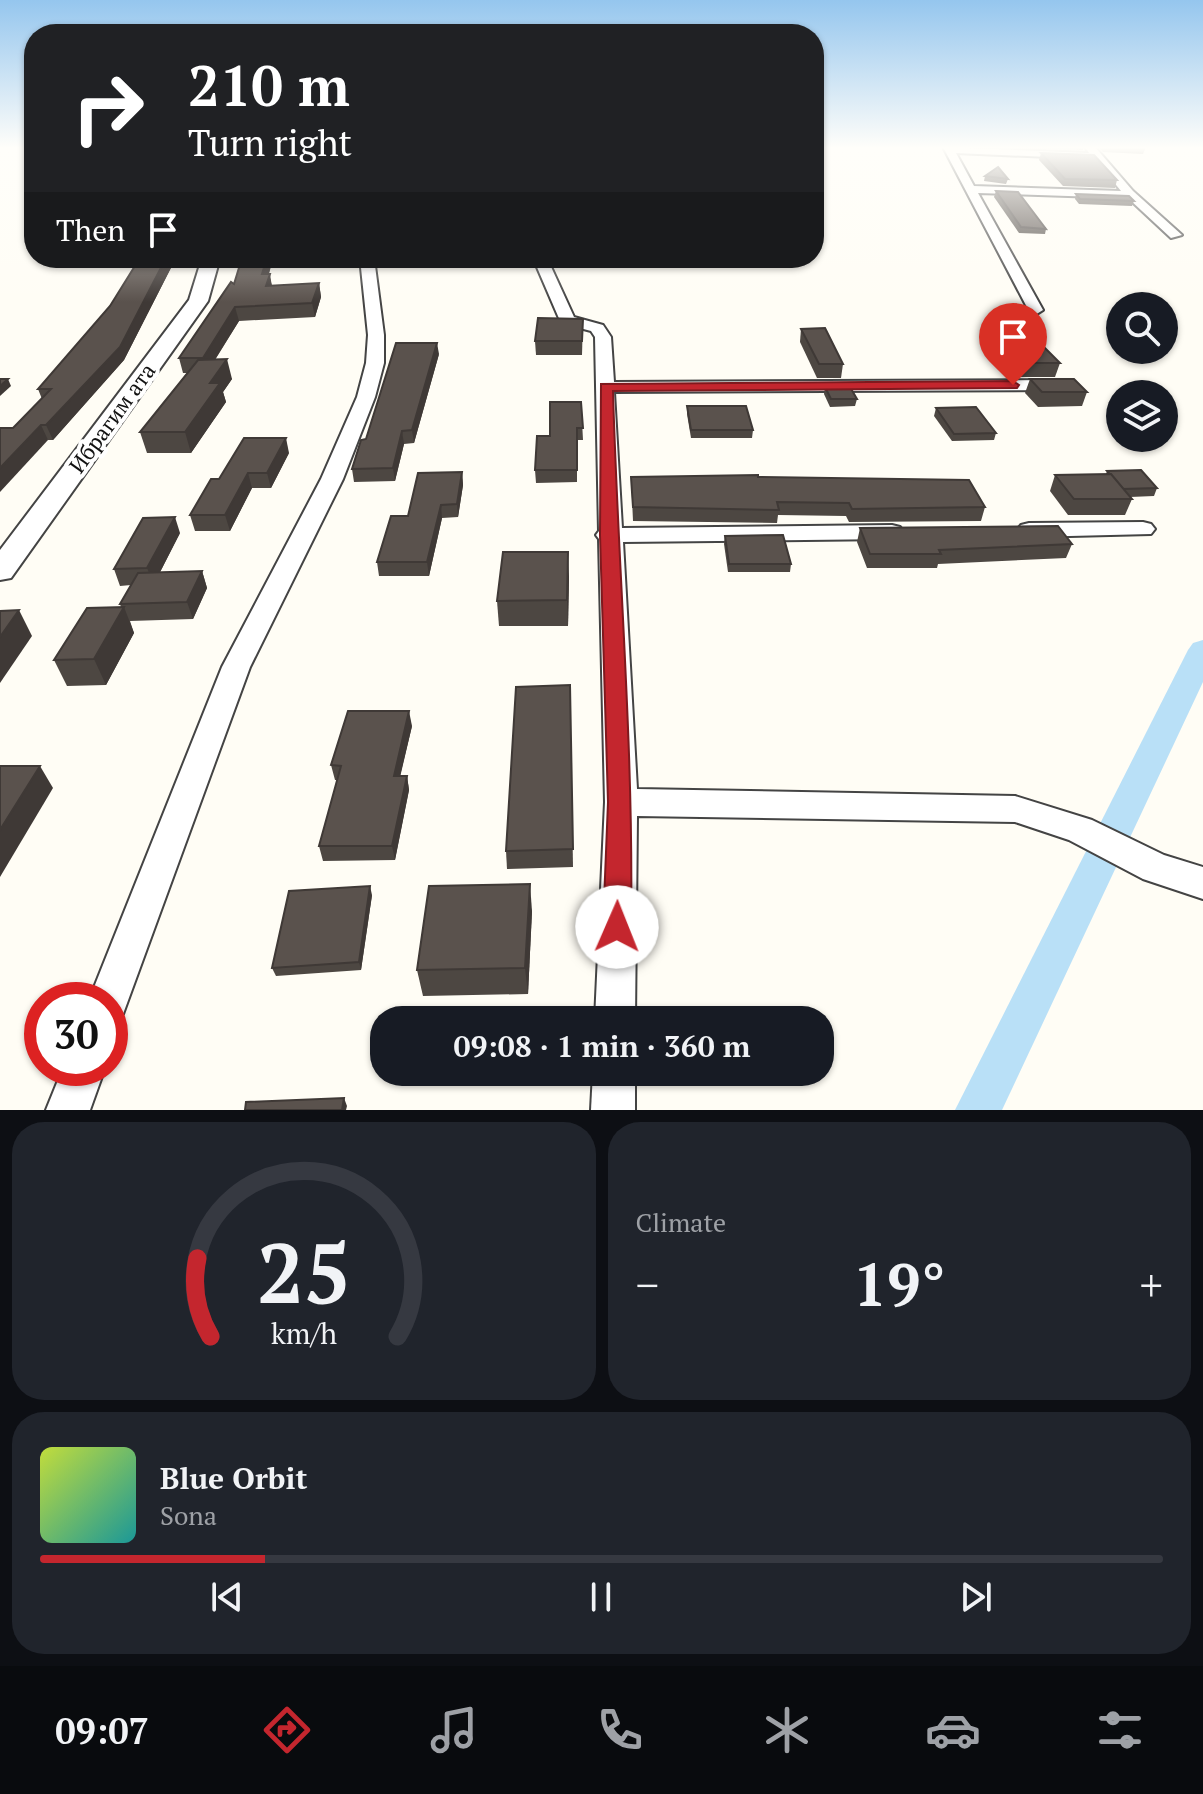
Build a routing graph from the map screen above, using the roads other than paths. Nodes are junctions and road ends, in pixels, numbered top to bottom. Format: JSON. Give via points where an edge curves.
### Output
{"nodes":[{"id":1,"x":975,"y":199,"type":"edge"},
{"id":2,"x":1136,"y":199,"type":"edge"},
{"id":3,"x":1176,"y":235,"type":"dead end"},
{"id":4,"x":208,"y":268,"type":"edge"},
{"id":5,"x":368,"y":268,"type":"edge"},
{"id":6,"x":544,"y":268,"type":"edge"},
{"id":7,"x":1035,"y":310,"type":"dead end"},
{"id":8,"x":1075,"y":385,"type":"edge"},
{"id":9,"x":606,"y":387,"type":"junction"},
{"id":10,"x":1143,"y":529,"type":"dead end"},
{"id":11,"x":923,"y":531,"type":"edge"},
{"id":12,"x":1001,"y":531,"type":"edge"},
{"id":13,"x":608,"y":535,"type":"junction"},
{"id":14,"x":0,"y":571,"type":"edge"},
{"id":15,"x":621,"y":802,"type":"junction"},
{"id":16,"x":1203,"y":883,"type":"edge"},
{"id":17,"x":116,"y":982,"type":"edge"},
{"id":18,"x":615,"y":1006,"type":"edge"},
{"id":19,"x":77,"y":1086,"type":"edge"},
{"id":20,"x":614,"y":1086,"type":"edge"},
{"id":21,"x":68,"y":1110,"type":"edge"},
{"id":22,"x":613,"y":1110,"type":"edge"}],
"edges":[{"from":1,"to":7,"type":"street"},
{"from":2,"to":3,"type":"street"},
{"from":4,"to":14,"type":"street","name":"Ибрагим ата","via":[[198,301]]},
{"from":5,"to":17,"type":"street","via":[[376,335],[366,397],[332,479],[236,667]]},
{"from":6,"to":9,"type":"street","via":[[567,320],[597,328],[603,337]]},
{"from":8,"to":9,"type":"street"},
{"from":9,"to":13,"type":"street"},
{"from":10,"to":12,"type":"street"},
{"from":11,"to":13,"type":"street"},
{"from":13,"to":15,"type":"street"},
{"from":15,"to":16,"type":"street","via":[[1015,809],[1080,830],[1155,868]]},
{"from":15,"to":18,"type":"street"},
{"from":19,"to":21,"type":"street"},
{"from":20,"to":22,"type":"street"}]}
